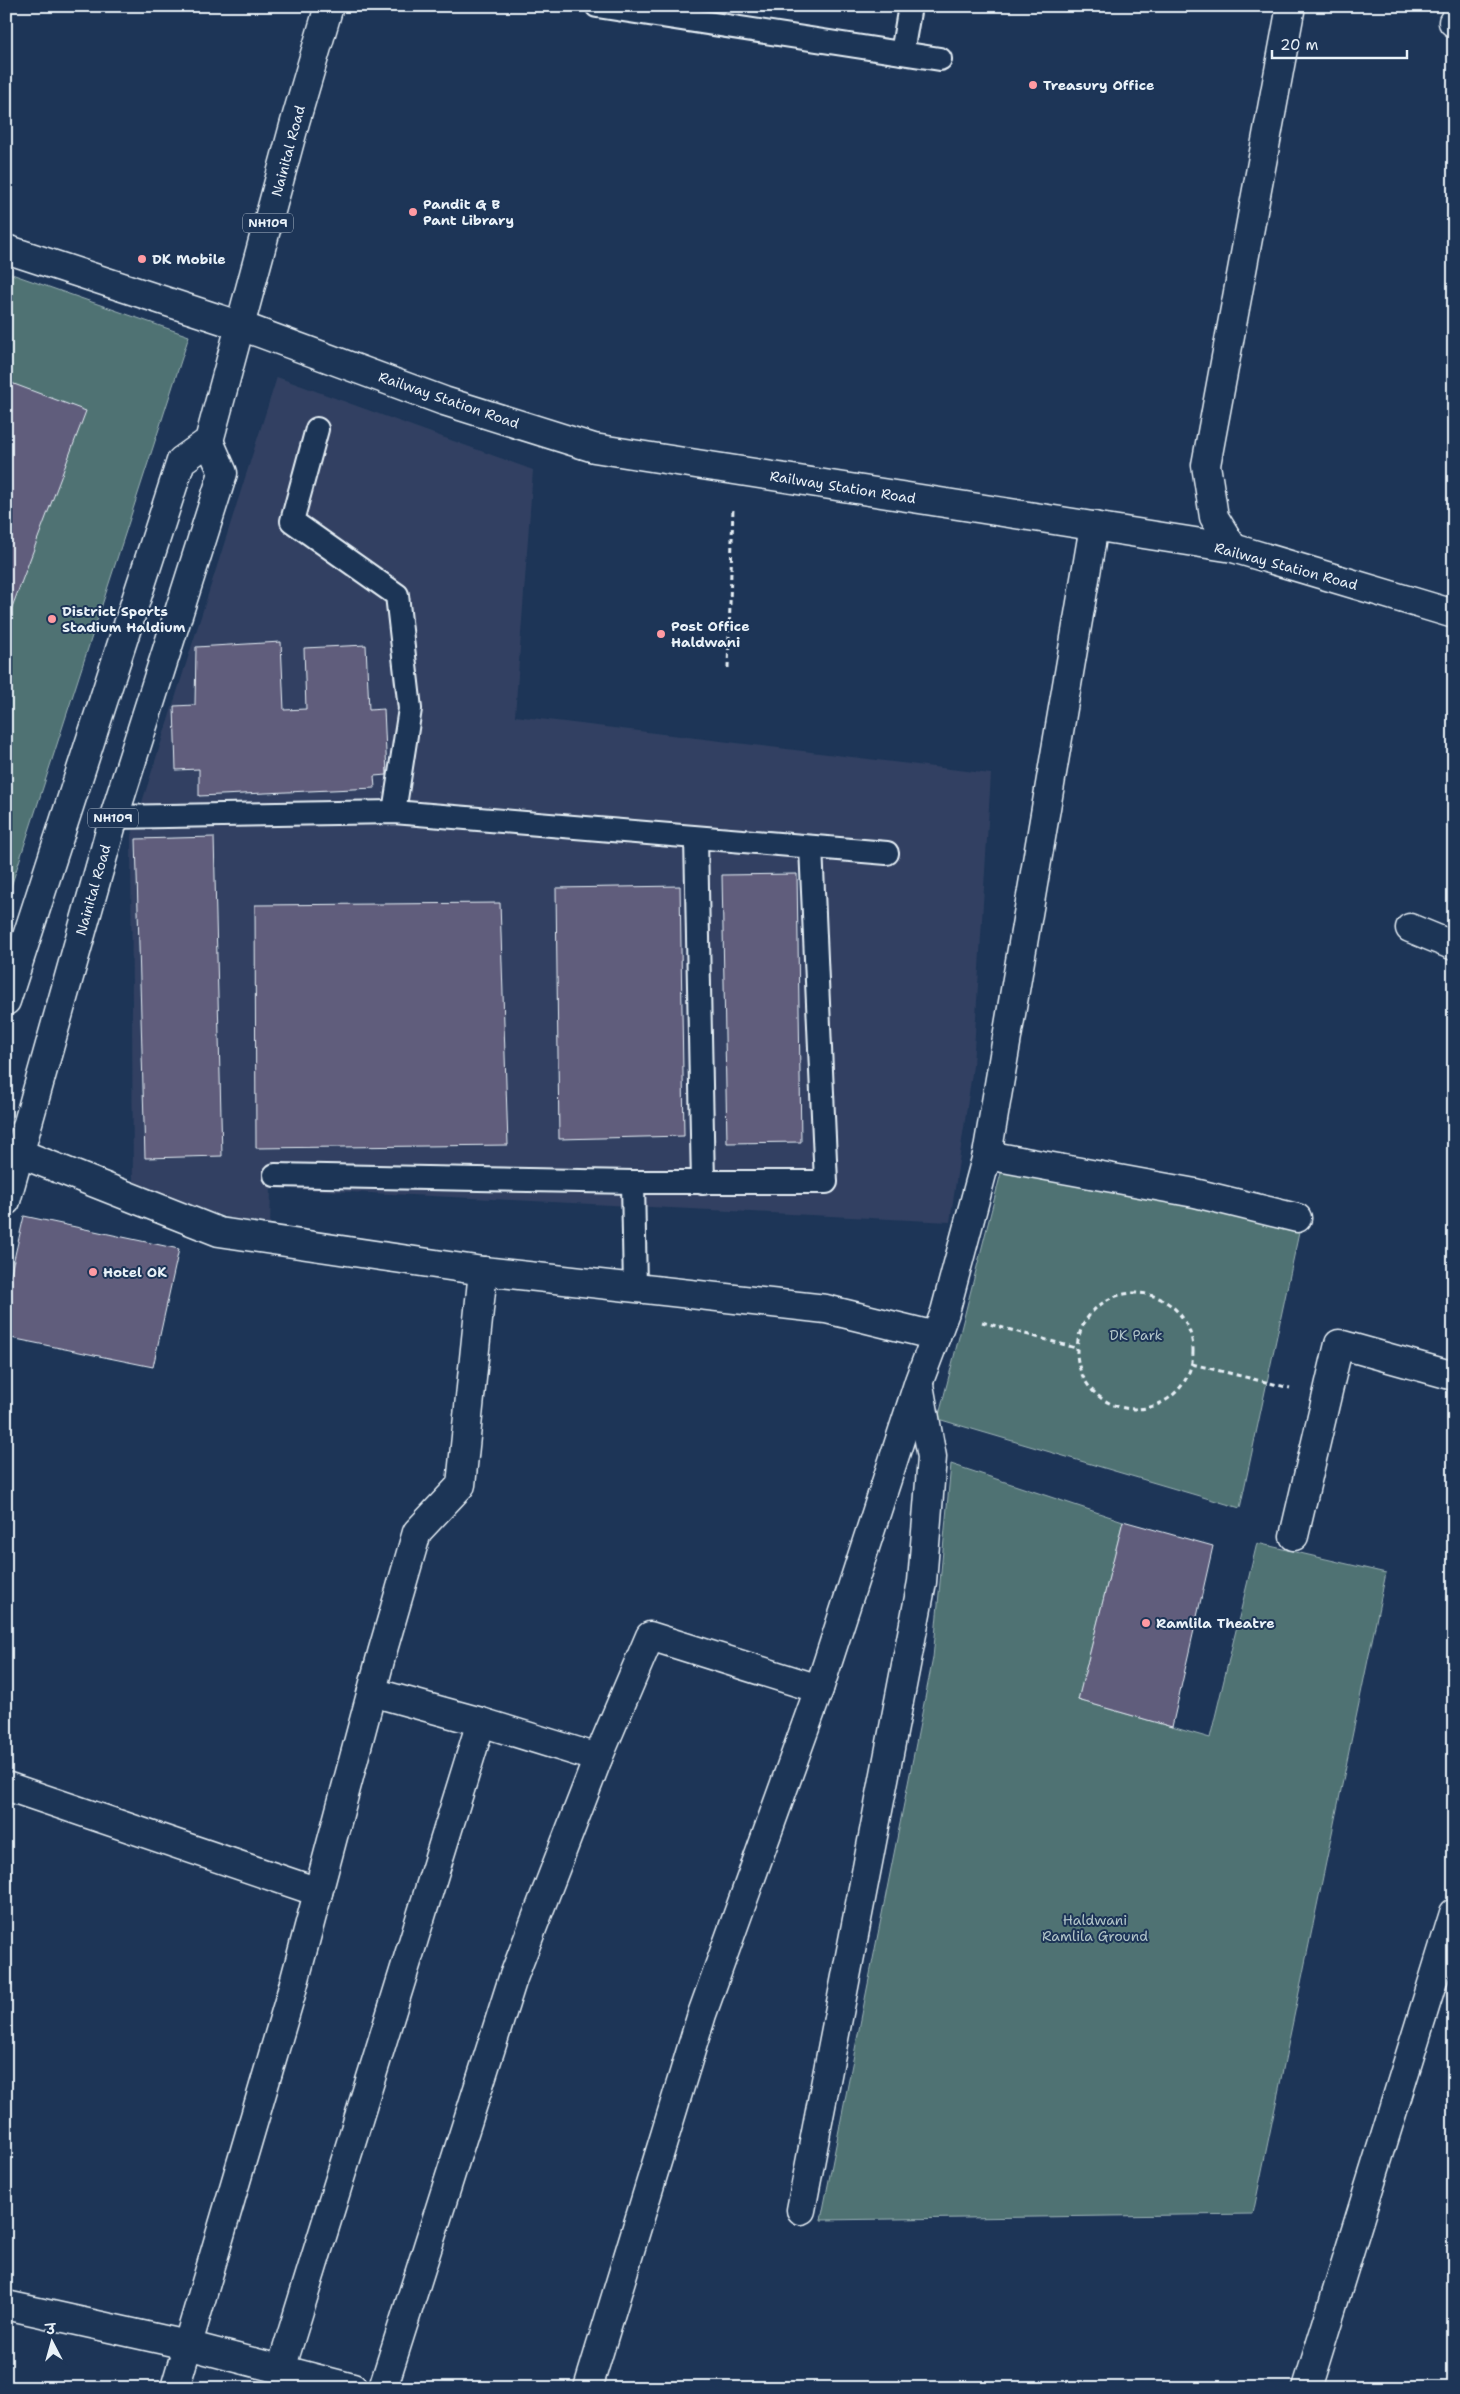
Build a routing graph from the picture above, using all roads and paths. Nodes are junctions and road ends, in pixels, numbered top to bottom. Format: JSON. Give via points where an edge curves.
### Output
{"nodes":[{"id":1,"x":329,"y":6,"type":"edge"},
{"id":2,"x":597,"y":6,"type":"edge"},
{"id":3,"x":910,"y":6,"type":"edge"},
{"id":4,"x":1291,"y":6,"type":"edge"},
{"id":5,"x":902,"y":53,"type":"junction"},
{"id":6,"x":940,"y":59,"type":"dead end"},
{"id":7,"x":6,"y":249,"type":"edge"},
{"id":8,"x":242,"y":326,"type":"junction"},
{"id":9,"x":317,"y":428,"type":"dead end"},
{"id":10,"x":209,"y":441,"type":"junction"},
{"id":11,"x":735,"y":470,"type":"junction"},
{"id":12,"x":1094,"y":526,"type":"junction"},
{"id":13,"x":1233,"y":548,"type":"junction"},
{"id":14,"x":1454,"y":614,"type":"edge"},
{"id":15,"x":728,"y":668,"type":"dead end"},
{"id":16,"x":394,"y":812,"type":"junction"},
{"id":17,"x":114,"y":817,"type":"junction"},
{"id":18,"x":696,"y":838,"type":"junction"},
{"id":19,"x":811,"y":847,"type":"junction"},
{"id":20,"x":887,"y":853,"type":"dead end"},
{"id":21,"x":1410,"y":928,"type":"dead end"},
{"id":22,"x":1454,"y":946,"type":"edge"},
{"id":23,"x":6,"y":1001,"type":"edge"},
{"id":24,"x":12,"y":1151,"type":"edge"},
{"id":25,"x":988,"y":1155,"type":"junction"},
{"id":26,"x":275,"y":1175,"type":"dead end"},
{"id":27,"x":633,"y":1182,"type":"junction"},
{"id":28,"x":703,"y":1182,"type":"junction"},
{"id":29,"x":6,"y":1200,"type":"edge"},
{"id":30,"x":1297,"y":1218,"type":"dead end"},
{"id":31,"x":483,"y":1271,"type":"junction"},
{"id":32,"x":634,"y":1288,"type":"junction"},
{"id":33,"x":945,"y":1312,"type":"junction"},
{"id":34,"x":936,"y":1336,"type":"junction"},
{"id":35,"x":1076,"y":1348,"type":"junction"},
{"id":36,"x":1192,"y":1364,"type":"junction"},
{"id":37,"x":1454,"y":1376,"type":"edge"},
{"id":38,"x":918,"y":1381,"type":"junction"},
{"id":39,"x":1327,"y":1396,"type":"junction"},
{"id":40,"x":1294,"y":1536,"type":"dead end"},
{"id":41,"x":819,"y":1689,"type":"junction"},
{"id":42,"x":372,"y":1692,"type":"junction"},
{"id":43,"x":482,"y":1722,"type":"junction"},
{"id":44,"x":598,"y":1758,"type":"junction"},
{"id":45,"x":6,"y":1786,"type":"edge"},
{"id":46,"x":318,"y":1892,"type":"junction"},
{"id":47,"x":1454,"y":1913,"type":"edge"},
{"id":48,"x":801,"y":2210,"type":"dead end"},
{"id":49,"x":6,"y":2305,"type":"edge"},
{"id":50,"x":187,"y":2346,"type":"junction"},
{"id":51,"x":281,"y":2369,"type":"junction"},
{"id":52,"x":175,"y":2388,"type":"edge"},
{"id":53,"x":353,"y":2388,"type":"edge"},
{"id":54,"x":383,"y":2388,"type":"edge"},
{"id":55,"x":588,"y":2388,"type":"edge"},
{"id":56,"x":1306,"y":2388,"type":"edge"}],
"edges":[{"from":1,"to":8,"type":"main road","name":"Nainital Road","number":"NH109"},
{"from":2,"to":5,"type":"lane"},
{"from":3,"to":5,"type":"lane"},
{"from":4,"to":13,"type":"main road","via":[[1206,465],[1214,517]]},
{"from":5,"to":6,"type":"lane"},
{"from":7,"to":8,"type":"main road","name":"Railway Station Road"},
{"from":8,"to":10,"type":"main road","name":"Nainital Road","number":"NH109"},
{"from":8,"to":11,"type":"main road","name":"Railway Station Road","via":[[444,401],[594,448]]},
{"from":9,"to":16,"type":"lane","via":[[292,521],[397,596],[410,709]]},
{"from":10,"to":17,"type":"main road","name":"Nainital Road","number":"NH109","via":[[223,473]]},
{"from":10,"to":23,"type":"main road","number":"NH109","via":[[181,461]]},
{"from":11,"to":12,"type":"main road","name":"Railway Station Road"},
{"from":11,"to":15,"type":"path"},
{"from":12,"to":13,"type":"main road","name":"Railway Station Road"},
{"from":12,"to":25,"type":"main road"},
{"from":13,"to":14,"type":"main road","name":"Railway Station Road"},
{"from":16,"to":17,"type":"lane"},
{"from":16,"to":18,"type":"lane"},
{"from":17,"to":24,"type":"main road","name":"Nainital Road","number":"NH109"},
{"from":18,"to":19,"type":"lane"},
{"from":18,"to":28,"type":"lane"},
{"from":19,"to":20,"type":"lane"},
{"from":19,"to":28,"type":"lane","via":[[826,1182]]},
{"from":21,"to":22,"type":"main road"},
{"from":24,"to":29,"type":"main road","name":"Nainital Road","number":"NH109"},
{"from":24,"to":31,"type":"main road","via":[[219,1232]]},
{"from":25,"to":30,"type":"main road","via":[[1195,1193]]},
{"from":25,"to":33,"type":"main road"},
{"from":26,"to":27,"type":"lane"},
{"from":27,"to":28,"type":"lane"},
{"from":27,"to":32,"type":"lane"},
{"from":31,"to":32,"type":"main road"},
{"from":31,"to":42,"type":"main road","via":[[461,1485],[417,1532]]},
{"from":32,"to":34,"type":"main road","via":[[826,1309]]},
{"from":33,"to":34,"type":"main road"},
{"from":33,"to":35,"type":"path"},
{"from":34,"to":38,"type":"main road"},
{"from":35,"to":36,"type":"path","via":[[1078,1367],[1086,1384],[1100,1399],[1136,1411],[1172,1397],[1185,1382]]},
{"from":35,"to":36,"type":"path","via":[[1080,1329],[1105,1301],[1124,1294],[1143,1294],[1162,1299],[1177,1310],[1188,1326],[1194,1345]]},
{"from":36,"to":39,"type":"path"},
{"from":37,"to":39,"type":"main road","via":[[1340,1344]]},
{"from":38,"to":41,"type":"main road"},
{"from":38,"to":48,"type":"main road","via":[[932,1457],[922,1582]]},
{"from":39,"to":40,"type":"main road"},
{"from":41,"to":44,"type":"main road","via":[[650,1636]]},
{"from":41,"to":55,"type":"main road","via":[[702,2014]]},
{"from":42,"to":43,"type":"main road"},
{"from":42,"to":46,"type":"main road"},
{"from":43,"to":44,"type":"main road"},
{"from":43,"to":51,"type":"main road"},
{"from":44,"to":54,"type":"main road","via":[[513,1978]]},
{"from":45,"to":46,"type":"main road"},
{"from":46,"to":50,"type":"main road"},
{"from":47,"to":56,"type":"main road"},
{"from":49,"to":50,"type":"main road"},
{"from":50,"to":51,"type":"main road"},
{"from":50,"to":52,"type":"main road"},
{"from":51,"to":53,"type":"main road"}]}
